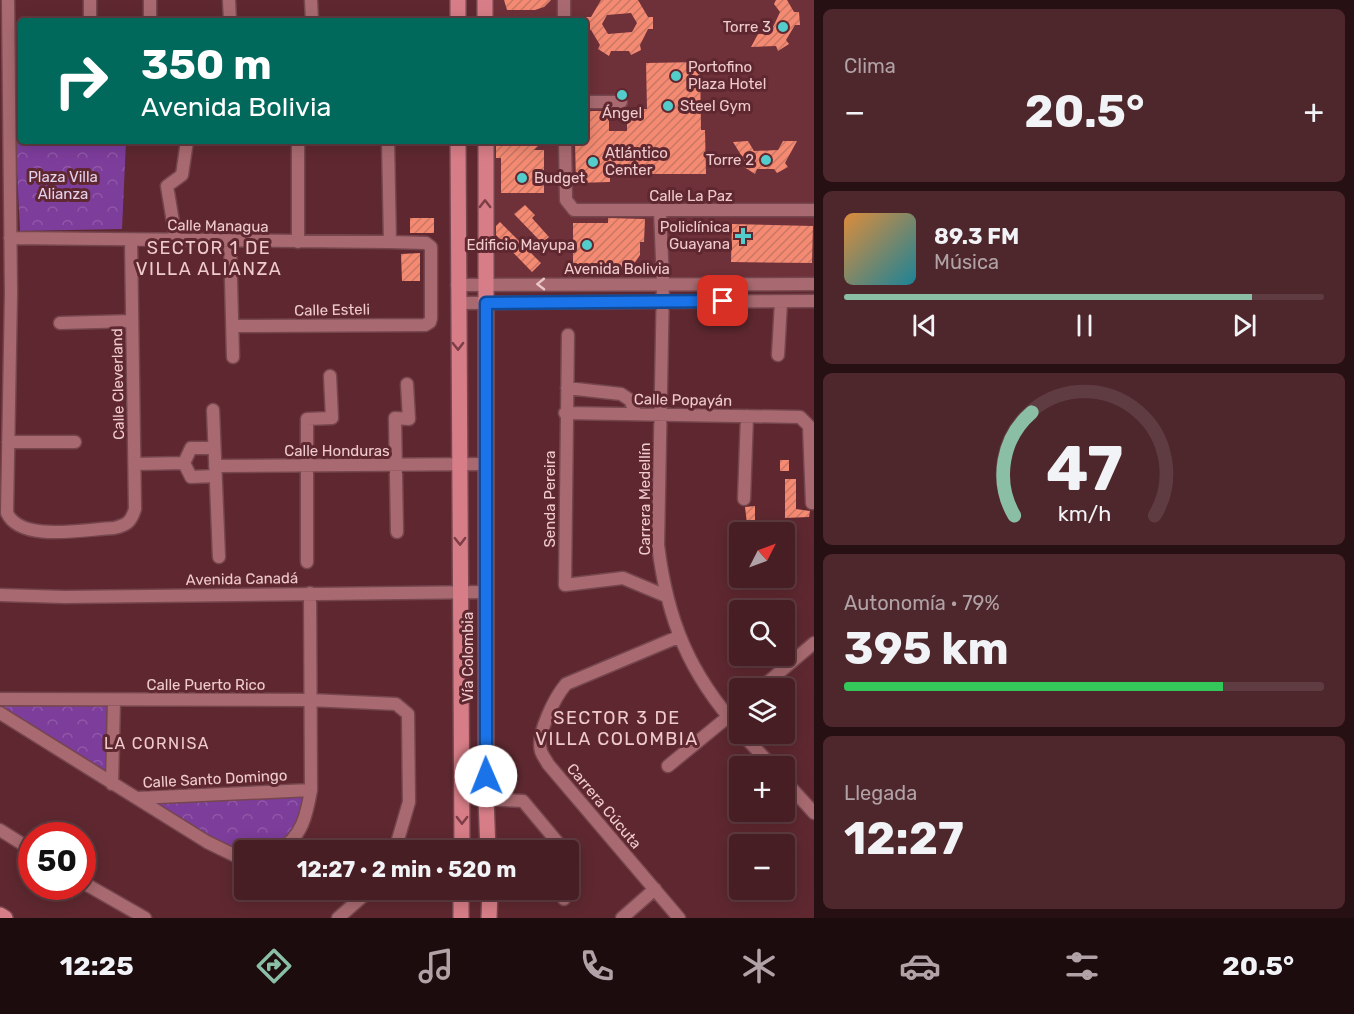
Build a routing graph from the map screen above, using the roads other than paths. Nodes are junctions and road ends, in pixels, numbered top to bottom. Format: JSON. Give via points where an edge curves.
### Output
{"nodes":[{"id":1,"x":8,"y":0,"type":"edge"},
{"id":2,"x":90,"y":0,"type":"edge"},
{"id":3,"x":150,"y":0,"type":"edge"},
{"id":4,"x":229,"y":0,"type":"edge"},
{"id":5,"x":311,"y":0,"type":"edge"},
{"id":6,"x":458,"y":0,"type":"edge"},
{"id":7,"x":485,"y":0,"type":"edge"},
{"id":8,"x":564,"y":0,"type":"edge"},
{"id":9,"x":90,"y":18,"type":"edge"},
{"id":10,"x":150,"y":18,"type":"edge"},
{"id":11,"x":230,"y":18,"type":"edge"},
{"id":12,"x":312,"y":18,"type":"edge"},
{"id":13,"x":458,"y":18,"type":"edge"},
{"id":14,"x":485,"y":18,"type":"edge"},
{"id":15,"x":564,"y":18,"type":"edge"},
{"id":16,"x":588,"y":102,"type":"edge"},
{"id":17,"x":621,"y":102,"type":"dead end"},
{"id":18,"x":4,"y":103,"type":"edge"},
{"id":19,"x":187,"y":144,"type":"edge"},
{"id":20,"x":297,"y":144,"type":"edge"},
{"id":21,"x":388,"y":144,"type":"edge"},
{"id":22,"x":458,"y":144,"type":"edge"},
{"id":23,"x":486,"y":144,"type":"edge"},
{"id":24,"x":565,"y":144,"type":"edge"},
{"id":25,"x":814,"y":210,"type":"edge"},
{"id":26,"x":660,"y":211,"type":"junction"},
{"id":27,"x":458,"y":228,"type":"junction"},
{"id":28,"x":485,"y":229,"type":"junction"},
{"id":29,"x":10,"y":238,"type":"junction"},
{"id":30,"x":131,"y":240,"type":"junction"},
{"id":31,"x":176,"y":240,"type":"junction"},
{"id":32,"x":298,"y":242,"type":"junction"},
{"id":33,"x":390,"y":242,"type":"junction"},
{"id":34,"x":230,"y":247,"type":"junction"},
{"id":35,"x":663,"y":283,"type":"junction"},
{"id":36,"x":814,"y":284,"type":"edge"},
{"id":37,"x":457,"y":285,"type":"junction"},
{"id":38,"x":485,"y":285,"type":"junction"},
{"id":39,"x":5,"y":294,"type":"edge"},
{"id":40,"x":662,"y":300,"type":"junction"},
{"id":41,"x":814,"y":301,"type":"edge"},
{"id":42,"x":781,"y":302,"type":"junction"},
{"id":43,"x":458,"y":303,"type":"junction"},
{"id":44,"x":486,"y":303,"type":"junction"},
{"id":45,"x":132,"y":321,"type":"junction"},
{"id":46,"x":430,"y":322,"type":"joint"},
{"id":47,"x":60,"y":323,"type":"dead end"},
{"id":48,"x":233,"y":326,"type":"junction"},
{"id":49,"x":568,"y":335,"type":"dead end"},
{"id":50,"x":778,"y":355,"type":"dead end"},
{"id":51,"x":233,"y":357,"type":"dead end"},
{"id":52,"x":330,"y":376,"type":"dead end"},
{"id":53,"x":407,"y":384,"type":"dead end"},
{"id":54,"x":567,"y":388,"type":"junction"},
{"id":55,"x":213,"y":410,"type":"dead end"},
{"id":56,"x":565,"y":413,"type":"junction"},
{"id":57,"x":636,"y":414,"type":"junction"},
{"id":58,"x":661,"y":414,"type":"junction"},
{"id":59,"x":747,"y":416,"type":"junction"},
{"id":60,"x":8,"y":442,"type":"junction"},
{"id":61,"x":75,"y":442,"type":"dead end"},
{"id":62,"x":214,"y":448,"type":"junction"},
{"id":63,"x":184,"y":463,"type":"junction"},
{"id":64,"x":135,"y":464,"type":"junction"},
{"id":65,"x":487,"y":464,"type":"junction"},
{"id":66,"x":307,"y":466,"type":"junction"},
{"id":67,"x":396,"y":466,"type":"junction"},
{"id":68,"x":459,"y":466,"type":"junction"},
{"id":69,"x":215,"y":471,"type":"junction"},
{"id":70,"x":744,"y":499,"type":"dead end"},
{"id":71,"x":812,"y":503,"type":"dead end"},
{"id":72,"x":397,"y":532,"type":"dead end"},
{"id":73,"x":219,"y":557,"type":"dead end"},
{"id":74,"x":307,"y":562,"type":"dead end"},
{"id":75,"x":460,"y":592,"type":"junction"},
{"id":76,"x":485,"y":592,"type":"junction"},
{"id":77,"x":310,"y":593,"type":"junction"},
{"id":78,"x":0,"y":595,"type":"edge"},
{"id":79,"x":666,"y":597,"type":"junction"},
{"id":80,"x":678,"y":637,"type":"junction"},
{"id":81,"x":814,"y":643,"type":"edge"},
{"id":82,"x":773,"y":678,"type":"edge"},
{"id":83,"x":0,"y":699,"type":"edge"},
{"id":84,"x":114,"y":700,"type":"junction"},
{"id":85,"x":310,"y":700,"type":"junction"},
{"id":86,"x":0,"y":713,"type":"edge"},
{"id":87,"x":728,"y":717,"type":"joint"},
{"id":88,"x":752,"y":744,"type":"edge"},
{"id":89,"x":763,"y":756,"type":"edge"},
{"id":90,"x":668,"y":766,"type":"dead end"},
{"id":91,"x":112,"y":783,"type":"junction"},
{"id":92,"x":311,"y":790,"type":"junction"},
{"id":93,"x":795,"y":792,"type":"edge"},
{"id":94,"x":137,"y":798,"type":"junction"},
{"id":95,"x":486,"y":799,"type":"junction"},
{"id":96,"x":813,"y":811,"type":"edge"},
{"id":97,"x":0,"y":830,"type":"edge"},
{"id":98,"x":291,"y":840,"type":"edge"},
{"id":99,"x":398,"y":840,"type":"edge"},
{"id":100,"x":462,"y":840,"type":"edge"},
{"id":101,"x":488,"y":840,"type":"edge"},
{"id":102,"x":556,"y":840,"type":"edge"},
{"id":103,"x":18,"y":841,"type":"edge"},
{"id":104,"x":234,"y":855,"type":"edge"},
{"id":105,"x":655,"y":889,"type":"junction"},
{"id":106,"x":96,"y":890,"type":"edge"},
{"id":107,"x":359,"y":900,"type":"edge"},
{"id":108,"x":461,"y":900,"type":"edge"},
{"id":109,"x":490,"y":900,"type":"edge"},
{"id":110,"x":0,"y":915,"type":"edge"},
{"id":111,"x":5,"y":918,"type":"edge"},
{"id":112,"x":145,"y":918,"type":"edge"},
{"id":113,"x":338,"y":918,"type":"edge"},
{"id":114,"x":461,"y":918,"type":"edge"},
{"id":115,"x":490,"y":918,"type":"edge"},
{"id":116,"x":622,"y":918,"type":"edge"},
{"id":117,"x":679,"y":918,"type":"edge"}],
"edges":[{"from":1,"to":18,"type":"street"},
{"from":2,"to":9,"type":"street"},
{"from":3,"to":10,"type":"street"},
{"from":4,"to":11,"type":"street"},
{"from":5,"to":12,"type":"street"},
{"from":6,"to":13,"type":"main road"},
{"from":7,"to":14,"type":"main road"},
{"from":8,"to":15,"type":"street"},
{"from":16,"to":17,"type":"street"},
{"from":18,"to":29,"type":"street"},
{"from":19,"to":31,"type":"street","via":[[182,175],[167,186]]},
{"from":20,"to":32,"type":"street"},
{"from":21,"to":33,"type":"street"},
{"from":22,"to":27,"type":"main road","name":"Vía Colombia"},
{"from":28,"to":23,"type":"main road","name":"Vía Colombia","one_way":true},
{"from":24,"to":26,"type":"street","name":"Calle La Paz","via":[[565,193],[569,206],[583,211]]},
{"from":25,"to":26,"type":"street","name":"Calle La Paz"},
{"from":26,"to":35,"type":"street","name":"Carrera Medellín"},
{"from":27,"to":28,"type":"main road"},
{"from":27,"to":37,"type":"main road","name":"Vía Colombia"},
{"from":28,"to":38,"type":"main road","name":"Vía Colombia"},
{"from":29,"to":30,"type":"street","name":"Calle Managua"},
{"from":29,"to":39,"type":"street"},
{"from":30,"to":31,"type":"street","name":"Calle Managua"},
{"from":30,"to":45,"type":"street","name":"Calle Cleverland"},
{"from":31,"to":34,"type":"street","name":"Calle Managua"},
{"from":32,"to":33,"type":"street","name":"Calle Managua"},
{"from":32,"to":34,"type":"street","name":"Calle Managua"},
{"from":33,"to":46,"type":"street","name":"Calle Managua","via":[[426,243],[431,247]]},
{"from":34,"to":48,"type":"street"},
{"from":35,"to":36,"type":"street","name":"Avenida Bolivia"},
{"from":35,"to":38,"type":"street","name":"Avenida Bolivia","one_way":true},
{"from":35,"to":40,"type":"street","name":"Carrera Medellín"},
{"from":37,"to":38,"type":"street","name":"Avenida Bolivia"},
{"from":37,"to":43,"type":"main road","name":"Vía Colombia"},
{"from":38,"to":44,"type":"main road","name":"Vía Colombia"},
{"from":39,"to":60,"type":"street"},
{"from":40,"to":42,"type":"street","name":"Avenida Bolivia"},
{"from":40,"to":44,"type":"street","name":"Avenida Bolivia"},
{"from":40,"to":58,"type":"street","name":"Carrera Medellín"},
{"from":41,"to":42,"type":"street","name":"Avenida Bolivia"},
{"from":42,"to":50,"type":"street"},
{"from":43,"to":44,"type":"street","name":"Avenida Bolivia"},
{"from":43,"to":68,"type":"main road","name":"Vía Colombia","one_way":true},
{"from":44,"to":65,"type":"main road","name":"Vía Colombia"},
{"from":45,"to":47,"type":"street"},
{"from":45,"to":64,"type":"street","name":"Calle Cleverland"},
{"from":46,"to":48,"type":"street","name":"Calle Esteli"},
{"from":48,"to":51,"type":"street"},
{"from":49,"to":54,"type":"street","name":"Senda Pereira"},
{"from":52,"to":66,"type":"street","via":[[332,418],[307,419]]},
{"from":53,"to":67,"type":"street","via":[[409,419],[395,418]]},
{"from":54,"to":56,"type":"street","name":"Senda Pereira"},
{"from":54,"to":57,"type":"street","via":[[626,395]]},
{"from":55,"to":62,"type":"street"},
{"from":56,"to":57,"type":"street","name":"Calle Popayán"},
{"from":56,"to":79,"type":"street","name":"Senda Pereira","via":[[565,585],[623,578]]},
{"from":57,"to":58,"type":"street","name":"Calle Popayán"},
{"from":58,"to":59,"type":"street","name":"Calle Popayán"},
{"from":58,"to":79,"type":"street","name":"Carrera Medellín","via":[[658,545]]},
{"from":59,"to":70,"type":"street"},
{"from":59,"to":71,"type":"street","name":"Calle Popayán","via":[[800,417],[809,426]]},
{"from":60,"to":61,"type":"street"},
{"from":60,"to":64,"type":"street","name":"Calle Cleverland","via":[[7,513],[11,522],[34,532],[126,525],[135,509]]},
{"from":62,"to":63,"type":"street","via":[[191,448]]},
{"from":62,"to":69,"type":"street"},
{"from":63,"to":64,"type":"street"},
{"from":63,"to":69,"type":"street","name":"Calle Honduras","via":[[190,477]]},
{"from":65,"to":68,"type":"street"},
{"from":65,"to":76,"type":"main road","name":"Vía Colombia"},
{"from":66,"to":67,"type":"street","name":"Calle Honduras"},
{"from":66,"to":69,"type":"street","name":"Calle Honduras"},
{"from":66,"to":74,"type":"street"},
{"from":67,"to":68,"type":"street","name":"Calle Honduras"},
{"from":67,"to":72,"type":"street"},
{"from":68,"to":75,"type":"main road","name":"Vía Colombia","one_way":true},
{"from":69,"to":73,"type":"street"},
{"from":75,"to":76,"type":"street","name":"Avenida Canadá"},
{"from":75,"to":77,"type":"street","name":"Avenida Canadá"},
{"from":75,"to":100,"type":"main road","name":"Vía Colombia","one_way":true},
{"from":76,"to":95,"type":"main road","name":"Vía Colombia"},
{"from":77,"to":78,"type":"street","name":"Avenida Canadá"},
{"from":77,"to":85,"type":"street"},
{"from":79,"to":80,"type":"street","name":"Carrera Medellín"},
{"from":80,"to":87,"type":"street","name":"Carrera Medellín","via":[[697,675]]},
{"from":80,"to":105,"type":"street","name":"Carrera Cúcuta","via":[[566,684],[557,694],[540,737],[548,764]]},
{"from":81,"to":82,"type":"street"},
{"from":83,"to":84,"type":"street","name":"Calle Puerto Rico"},
{"from":84,"to":85,"type":"street","name":"Calle Puerto Rico"},
{"from":84,"to":91,"type":"street"},
{"from":85,"to":92,"type":"street"},
{"from":85,"to":99,"type":"street","name":"Calle Puerto Rico","via":[[396,704],[408,714],[409,802]]},
{"from":86,"to":91,"type":"street","name":"Calle Santo Domingo"},
{"from":87,"to":90,"type":"street"},
{"from":88,"to":89,"type":"street","name":"Carrera Medellín"},
{"from":91,"to":94,"type":"street","name":"Calle Santo Domingo"},
{"from":92,"to":94,"type":"street","name":"Calle Santo Domingo"},
{"from":92,"to":98,"type":"street","via":[[302,823]]},
{"from":93,"to":96,"type":"street"},
{"from":94,"to":104,"type":"street"},
{"from":95,"to":101,"type":"main road","name":"Vía Colombia"},
{"from":95,"to":102,"type":"street","via":[[523,801]]},
{"from":97,"to":103,"type":"street"},
{"from":105,"to":116,"type":"street"},
{"from":105,"to":117,"type":"street","name":"Carrera Cúcuta"},
{"from":106,"to":112,"type":"street"},
{"from":107,"to":113,"type":"street"},
{"from":108,"to":114,"type":"main road"},
{"from":109,"to":115,"type":"main road"},
{"from":110,"to":111,"type":"main road"}]}
